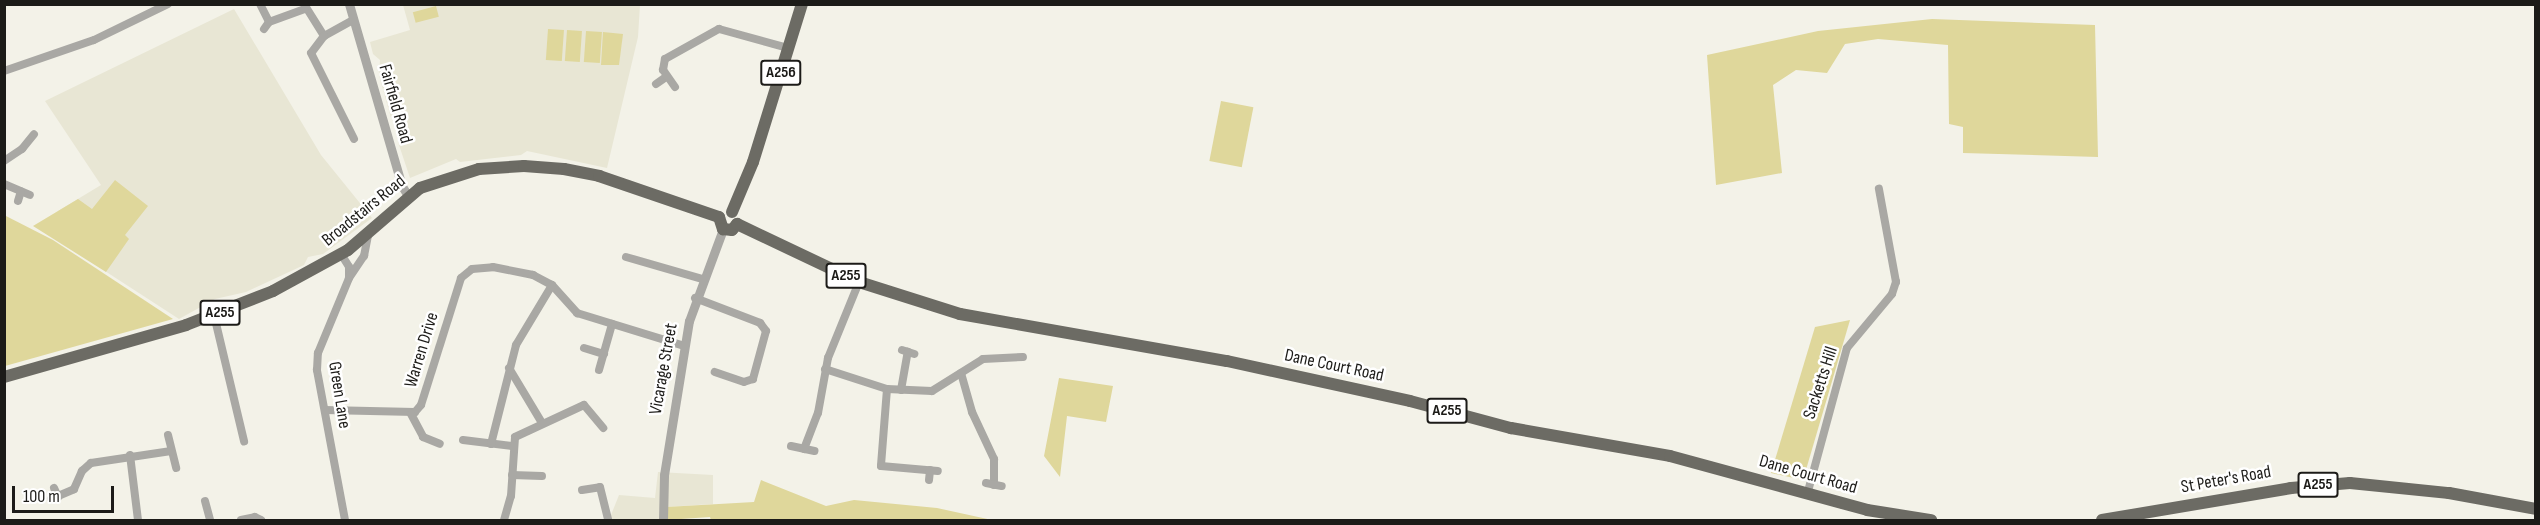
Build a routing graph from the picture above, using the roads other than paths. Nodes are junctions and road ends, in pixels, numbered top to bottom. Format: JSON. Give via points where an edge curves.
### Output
{"nodes":[{"id":1,"x":168,"y":4,"type":"edge"},
{"id":2,"x":260,"y":4,"type":"edge"},
{"id":3,"x":349,"y":4,"type":"edge"},
{"id":4,"x":802,"y":4,"type":"edge"},
{"id":5,"x":305,"y":7,"type":"edge"},
{"id":6,"x":353,"y":20,"type":"junction"},
{"id":7,"x":324,"y":36,"type":"junction"},
{"id":8,"x":788,"y":48,"type":"junction"},
{"id":9,"x":4,"y":71,"type":"edge"},
{"id":10,"x":666,"y":77,"type":"junction"},
{"id":11,"x":656,"y":84,"type":"dead end"},
{"id":12,"x":675,"y":87,"type":"dead end"},
{"id":13,"x":34,"y":135,"type":"dead end"},
{"id":14,"x":354,"y":139,"type":"dead end"},
{"id":15,"x":4,"y":161,"type":"edge"},
{"id":16,"x":4,"y":184,"type":"edge"},
{"id":17,"x":1879,"y":189,"type":"dead end"},
{"id":18,"x":21,"y":191,"type":"junction"},
{"id":19,"x":30,"y":195,"type":"dead end"},
{"id":20,"x":408,"y":196,"type":"junction"},
{"id":21,"x":18,"y":201,"type":"dead end"},
{"id":22,"x":732,"y":212,"type":"junction"},
{"id":23,"x":721,"y":223,"type":"junction"},
{"id":24,"x":737,"y":224,"type":"junction"},
{"id":25,"x":368,"y":235,"type":"junction"},
{"id":26,"x":341,"y":255,"type":"junction"},
{"id":27,"x":632,"y":256,"type":"dead end"},
{"id":28,"x":361,"y":262,"type":"junction"},
{"id":29,"x":349,"y":267,"type":"junction"},
{"id":30,"x":349,"y":278,"type":"junction"},
{"id":31,"x":702,"y":279,"type":"junction"},
{"id":32,"x":859,"y":282,"type":"junction"},
{"id":33,"x":552,"y":285,"type":"junction"},
{"id":34,"x":695,"y":298,"type":"junction"},
{"id":35,"x":214,"y":315,"type":"junction"},
{"id":36,"x":612,"y":324,"type":"junction"},
{"id":37,"x":684,"y":346,"type":"junction"},
{"id":38,"x":584,"y":348,"type":"dead end"},
{"id":39,"x":908,"y":352,"type":"dead end"},
{"id":40,"x":604,"y":354,"type":"junction"},
{"id":41,"x":1023,"y":357,"type":"dead end"},
{"id":42,"x":509,"y":369,"type":"junction"},
{"id":43,"x":825,"y":369,"type":"junction"},
{"id":44,"x":599,"y":370,"type":"dead end"},
{"id":45,"x":720,"y":371,"type":"dead end"},
{"id":46,"x":961,"y":373,"type":"junction"},
{"id":47,"x":4,"y":377,"type":"edge"},
{"id":48,"x":887,"y":389,"type":"junction"},
{"id":49,"x":901,"y":390,"type":"junction"},
{"id":50,"x":325,"y":410,"type":"junction"},
{"id":51,"x":604,"y":412,"type":"dead end"},
{"id":52,"x":411,"y":414,"type":"junction"},
{"id":53,"x":596,"y":418,"type":"junction"},
{"id":54,"x":542,"y":423,"type":"junction"},
{"id":55,"x":603,"y":428,"type":"dead end"},
{"id":56,"x":168,"y":435,"type":"dead end"},
{"id":57,"x":462,"y":440,"type":"dead end"},
{"id":58,"x":243,"y":441,"type":"dead end"},
{"id":59,"x":440,"y":444,"type":"dead end"},
{"id":60,"x":491,"y":444,"type":"junction"},
{"id":61,"x":512,"y":446,"type":"junction"},
{"id":62,"x":791,"y":446,"type":"dead end"},
{"id":63,"x":804,"y":449,"type":"junction"},
{"id":64,"x":171,"y":451,"type":"junction"},
{"id":65,"x":814,"y":451,"type":"dead end"},
{"id":66,"x":130,"y":455,"type":"junction"},
{"id":67,"x":176,"y":468,"type":"dead end"},
{"id":68,"x":512,"y":475,"type":"junction"},
{"id":69,"x":542,"y":476,"type":"dead end"},
{"id":70,"x":929,"y":480,"type":"dead end"},
{"id":71,"x":994,"y":485,"type":"dead end"},
{"id":72,"x":54,"y":488,"type":"dead end"},
{"id":73,"x":582,"y":490,"type":"dead end"},
{"id":74,"x":1807,"y":495,"type":"junction"},
{"id":75,"x":205,"y":501,"type":"dead end"},
{"id":76,"x":2535,"y":510,"type":"edge"},
{"id":77,"x":138,"y":520,"type":"edge"},
{"id":78,"x":210,"y":520,"type":"edge"},
{"id":79,"x":241,"y":520,"type":"edge"},
{"id":80,"x":261,"y":520,"type":"edge"},
{"id":81,"x":345,"y":520,"type":"edge"},
{"id":82,"x":504,"y":520,"type":"edge"},
{"id":83,"x":608,"y":520,"type":"edge"},
{"id":84,"x":663,"y":520,"type":"edge"},
{"id":85,"x":1931,"y":520,"type":"edge"},
{"id":86,"x":2102,"y":520,"type":"edge"}],
"edges":[{"from":1,"to":9,"type":"street","via":[[94,40]]},
{"from":2,"to":5,"type":"street","via":[[267,25]]},
{"from":3,"to":6,"type":"street","name":"Fairfield Road"},
{"from":4,"to":8,"type":"main road","number":"A256"},
{"from":5,"to":7,"type":"street"},
{"from":6,"to":7,"type":"street"},
{"from":6,"to":20,"type":"street","name":"Fairfield Road"},
{"from":7,"to":14,"type":"street","via":[[311,53],[313,60]]},
{"from":8,"to":10,"type":"street","via":[[719,29],[668,55],[662,64]]},
{"from":8,"to":22,"type":"main road","number":"A256","via":[[753,162]]},
{"from":10,"to":11,"type":"street"},
{"from":10,"to":12,"type":"street"},
{"from":13,"to":15,"type":"street"},
{"from":16,"to":18,"type":"street"},
{"from":17,"to":74,"type":"street","name":"Sacketts Hill","via":[[1896,282],[1892,294],[1846,348]]},
{"from":18,"to":19,"type":"street"},
{"from":18,"to":21,"type":"street"},
{"from":20,"to":23,"type":"main road","name":"Broadstairs Road","number":"A255","via":[[444,177],[479,169],[524,166],[599,176]]},
{"from":20,"to":25,"type":"main road","name":"Broadstairs Road","number":"A255"},
{"from":22,"to":23,"type":"main road"},
{"from":22,"to":24,"type":"main road"},
{"from":23,"to":24,"type":"main road","via":[[732,230]]},
{"from":23,"to":31,"type":"street","name":"Vicarage Street"},
{"from":24,"to":32,"type":"main road","name":"Dane Court Road","number":"A255"},
{"from":25,"to":26,"type":"main road","name":"Broadstairs Road","number":"A255"},
{"from":25,"to":28,"type":"street","name":"Green Lane"},
{"from":26,"to":29,"type":"street"},
{"from":26,"to":35,"type":"main road","name":"Broadstairs Road","number":"A255","via":[[315,271]]},
{"from":27,"to":31,"type":"street"},
{"from":28,"to":29,"type":"street"},
{"from":28,"to":30,"type":"street","name":"Green Lane"},
{"from":29,"to":30,"type":"street","name":"Green Lane"},
{"from":30,"to":50,"type":"street","name":"Green Lane","via":[[318,353]]},
{"from":31,"to":34,"type":"street","name":"Vicarage Street"},
{"from":32,"to":43,"type":"street"},
{"from":32,"to":74,"type":"main road","name":"Dane Court Road","number":"A255","via":[[985,320],[1248,365],[1511,428],[1670,456]]},
{"from":33,"to":36,"type":"street","via":[[577,313]]},
{"from":33,"to":42,"type":"street","via":[[516,345]]},
{"from":33,"to":52,"type":"street","name":"Warren Drive","via":[[533,274],[493,267],[472,269],[460,278],[421,405]]},
{"from":34,"to":37,"type":"street","name":"Vicarage Street"},
{"from":34,"to":45,"type":"street","via":[[760,323],[766,331],[753,379],[744,382]]},
{"from":35,"to":47,"type":"main road","name":"Broadstairs Road","number":"A255"},
{"from":35,"to":58,"type":"street"},
{"from":36,"to":37,"type":"street"},
{"from":36,"to":40,"type":"street"},
{"from":37,"to":84,"type":"street","name":"Vicarage Street","via":[[663,475]]},
{"from":38,"to":40,"type":"street"},
{"from":39,"to":49,"type":"street"},
{"from":40,"to":44,"type":"street"},
{"from":41,"to":46,"type":"street","via":[[982,359]]},
{"from":42,"to":54,"type":"street"},
{"from":42,"to":60,"type":"street"},
{"from":43,"to":48,"type":"street"},
{"from":43,"to":63,"type":"street","via":[[818,413]]},
{"from":46,"to":49,"type":"street","via":[[932,391]]},
{"from":46,"to":71,"type":"street","via":[[972,412],[994,459]]},
{"from":48,"to":49,"type":"street"},
{"from":48,"to":70,"type":"street","via":[[879,468],[934,471]]},
{"from":50,"to":52,"type":"street","name":"Warren Drive"},
{"from":50,"to":81,"type":"street","name":"Green Lane"},
{"from":51,"to":53,"type":"street"},
{"from":52,"to":59,"type":"street","via":[[419,433]]},
{"from":53,"to":54,"type":"street","via":[[584,405]]},
{"from":53,"to":55,"type":"street"},
{"from":54,"to":61,"type":"street","via":[[515,437]]},
{"from":56,"to":64,"type":"street"},
{"from":57,"to":60,"type":"street"},
{"from":60,"to":61,"type":"street"},
{"from":61,"to":68,"type":"street"},
{"from":62,"to":63,"type":"street"},
{"from":63,"to":65,"type":"street"},
{"from":64,"to":66,"type":"street"},
{"from":64,"to":67,"type":"street"},
{"from":66,"to":72,"type":"street","via":[[91,463],[82,471],[75,489],[54,498]]},
{"from":66,"to":77,"type":"street"},
{"from":68,"to":69,"type":"street"},
{"from":68,"to":82,"type":"street"},
{"from":73,"to":83,"type":"street","via":[[600,487]]},
{"from":74,"to":85,"type":"main road","name":"Dane Court Road","number":"A255"},
{"from":75,"to":78,"type":"street"},
{"from":76,"to":86,"type":"main road","name":"St Peter's Road","number":"A255","via":[[2448,493],[2350,483],[2291,488]]},
{"from":79,"to":80,"type":"street"}]}
